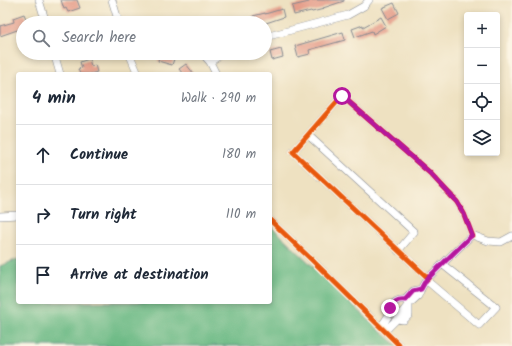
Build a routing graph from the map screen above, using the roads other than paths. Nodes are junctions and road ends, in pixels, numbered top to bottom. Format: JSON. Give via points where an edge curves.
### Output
{"nodes":[{"id":1,"x":39,"y":0,"type":"edge"},
{"id":2,"x":112,"y":0,"type":"edge"},
{"id":3,"x":370,"y":0,"type":"edge"},
{"id":4,"x":44,"y":16,"type":"edge"},
{"id":5,"x":117,"y":16,"type":"edge"},
{"id":6,"x":272,"y":35,"type":"edge"},
{"id":7,"x":56,"y":60,"type":"edge"},
{"id":8,"x":132,"y":60,"type":"edge"},
{"id":9,"x":213,"y":60,"type":"edge"},
{"id":10,"x":210,"y":62,"type":"joint"},
{"id":11,"x":59,"y":72,"type":"edge"},
{"id":12,"x":137,"y":72,"type":"edge"},
{"id":13,"x":215,"y":72,"type":"edge"},
{"id":14,"x":308,"y":135,"type":"junction"},
{"id":15,"x":16,"y":215,"type":"edge"},
{"id":16,"x":0,"y":216,"type":"edge"},
{"id":17,"x":272,"y":222,"type":"edge"},
{"id":18,"x":472,"y":235,"type":"junction"},
{"id":19,"x":512,"y":236,"type":"edge"},
{"id":20,"x":398,"y":251,"type":"junction"},
{"id":21,"x":442,"y":264,"type":"junction"},
{"id":22,"x":427,"y":279,"type":"junction"},
{"id":23,"x":407,"y":302,"type":"junction"},
{"id":24,"x":383,"y":329,"type":"junction"},
{"id":25,"x":400,"y":346,"type":"edge"}],
"edges":[{"from":1,"to":4,"type":"street"},
{"from":2,"to":5,"type":"street"},
{"from":3,"to":6,"type":"street","via":[[348,15]]},
{"from":7,"to":11,"type":"street"},
{"from":8,"to":12,"type":"street"},
{"from":9,"to":10,"type":"street"},
{"from":10,"to":13,"type":"street"},
{"from":14,"to":18,"type":"street","via":[[342,96],[430,173],[457,202]]},
{"from":14,"to":20,"type":"street","via":[[293,152]]},
{"from":14,"to":20,"type":"street","via":[[414,232]]},
{"from":15,"to":16,"type":"street"},
{"from":17,"to":24,"type":"street"},
{"from":18,"to":19,"type":"street","via":[[488,241],[501,242]]},
{"from":18,"to":21,"type":"street"},
{"from":20,"to":22,"type":"street"},
{"from":21,"to":22,"type":"street"},
{"from":21,"to":22,"type":"street","via":[[496,307],[479,325]]},
{"from":22,"to":23,"type":"street","via":[[418,296]]},
{"from":23,"to":24,"type":"street","via":[[397,319]]},
{"from":23,"to":24,"type":"street","via":[[394,302]]},
{"from":24,"to":25,"type":"street"}]}
